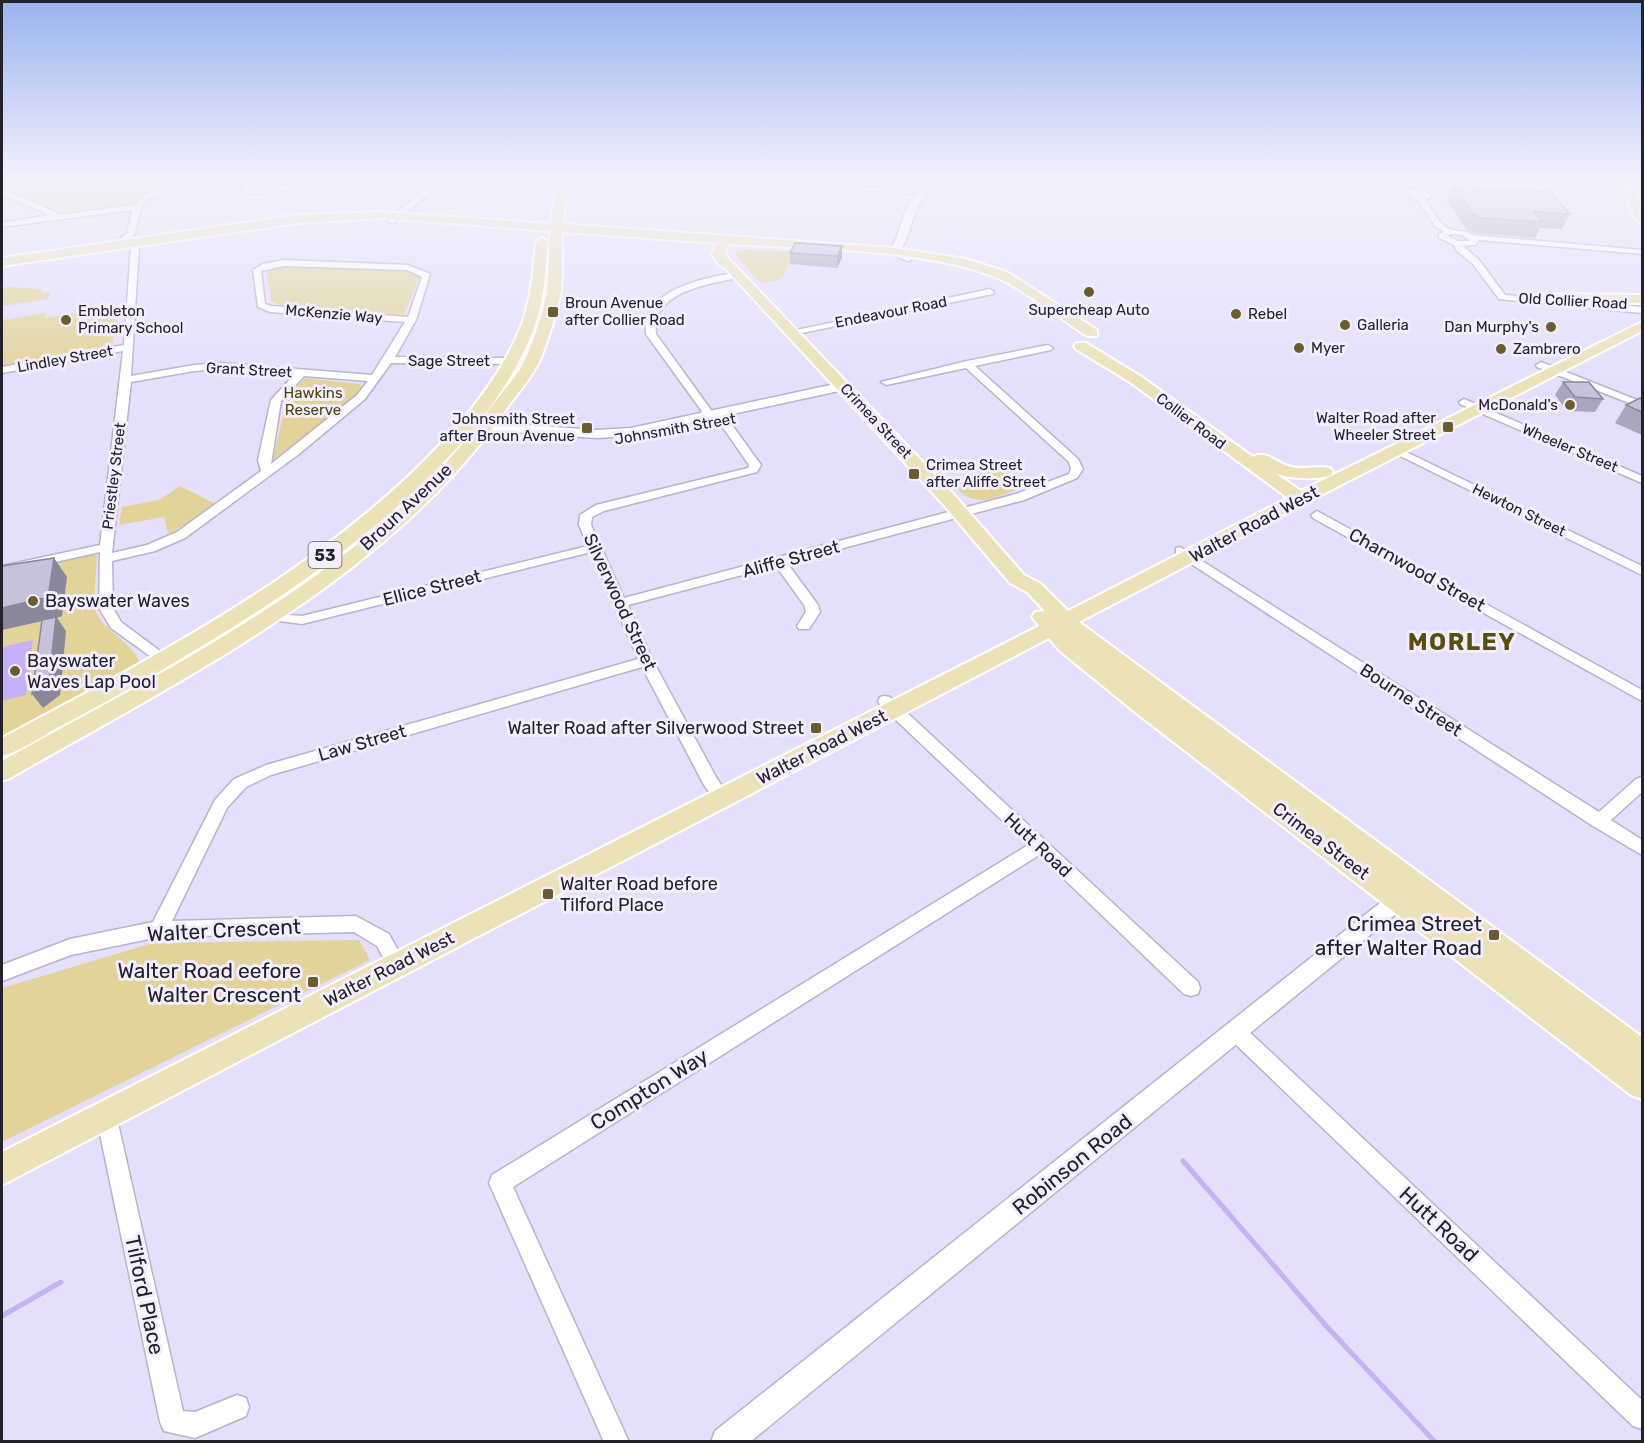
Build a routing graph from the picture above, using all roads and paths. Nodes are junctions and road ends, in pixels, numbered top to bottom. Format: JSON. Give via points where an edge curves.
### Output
{"nodes":[{"id":1,"x":82,"y":249,"type":"edge"},
{"id":2,"x":89,"y":249,"type":"edge"},
{"id":3,"x":136,"y":249,"type":"edge"},
{"id":4,"x":544,"y":249,"type":"edge"},
{"id":5,"x":551,"y":249,"type":"edge"},
{"id":6,"x":722,"y":249,"type":"edge"},
{"id":7,"x":867,"y":249,"type":"edge"},
{"id":8,"x":1460,"y":249,"type":"edge"},
{"id":9,"x":1590,"y":249,"type":"edge"},
{"id":10,"x":903,"y":251,"type":"junction"},
{"id":11,"x":1642,"y":254,"type":"edge"},
{"id":12,"x":2,"y":263,"type":"edge"},
{"id":13,"x":735,"y":270,"type":"junction"},
{"id":14,"x":990,"y":292,"type":"dead end"},
{"id":15,"x":1502,"y":297,"type":"junction"},
{"id":16,"x":1549,"y":298,"type":"junction"},
{"id":17,"x":1642,"y":299,"type":"edge"},
{"id":18,"x":1642,"y":305,"type":"edge"},
{"id":19,"x":1594,"y":307,"type":"junction"},
{"id":20,"x":1642,"y":311,"type":"edge"},
{"id":21,"x":411,"y":320,"type":"junction"},
{"id":22,"x":1621,"y":324,"type":"junction"},
{"id":23,"x":1642,"y":326,"type":"edge"},
{"id":24,"x":792,"y":332,"type":"junction"},
{"id":25,"x":1087,"y":340,"type":"junction"},
{"id":26,"x":128,"y":347,"type":"junction"},
{"id":27,"x":1048,"y":348,"type":"dead end"},
{"id":28,"x":387,"y":360,"type":"junction"},
{"id":29,"x":511,"y":361,"type":"junction"},
{"id":30,"x":967,"y":364,"type":"junction"},
{"id":31,"x":1548,"y":368,"type":"junction"},
{"id":32,"x":2,"y":370,"type":"edge"},
{"id":33,"x":302,"y":373,"type":"junction"},
{"id":34,"x":373,"y":378,"type":"junction"},
{"id":35,"x":126,"y":380,"type":"junction"},
{"id":36,"x":886,"y":382,"type":"dead end"},
{"id":37,"x":847,"y":390,"type":"junction"},
{"id":38,"x":1471,"y":405,"type":"junction"},
{"id":39,"x":1642,"y":405,"type":"edge"},
{"id":40,"x":706,"y":415,"type":"junction"},
{"id":41,"x":721,"y":422,"type":"junction"},
{"id":42,"x":473,"y":430,"type":"junction"},
{"id":43,"x":1396,"y":450,"type":"junction"},
{"id":44,"x":1263,"y":461,"type":"junction"},
{"id":45,"x":267,"y":472,"type":"junction"},
{"id":46,"x":1324,"y":472,"type":"junction"},
{"id":47,"x":1642,"y":480,"type":"edge"},
{"id":48,"x":1298,"y":493,"type":"junction"},
{"id":49,"x":960,"y":513,"type":"junction"},
{"id":50,"x":1317,"y":514,"type":"dead end"},
{"id":51,"x":594,"y":548,"type":"junction"},
{"id":52,"x":105,"y":553,"type":"junction"},
{"id":53,"x":1185,"y":554,"type":"junction"},
{"id":54,"x":780,"y":562,"type":"junction"},
{"id":55,"x":2,"y":570,"type":"edge"},
{"id":56,"x":1642,"y":571,"type":"edge"},
{"id":57,"x":621,"y":603,"type":"junction"},
{"id":58,"x":270,"y":616,"type":"junction"},
{"id":59,"x":1055,"y":621,"type":"junction"},
{"id":60,"x":804,"y":626,"type":"dead end"},
{"id":61,"x":646,"y":661,"type":"junction"},
{"id":62,"x":171,"y":666,"type":"junction"},
{"id":63,"x":1642,"y":696,"type":"edge"},
{"id":64,"x":890,"y":706,"type":"junction"},
{"id":65,"x":2,"y":748,"type":"edge"},
{"id":66,"x":2,"y":772,"type":"edge"},
{"id":67,"x":1642,"y":783,"type":"edge"},
{"id":68,"x":718,"y":793,"type":"junction"},
{"id":69,"x":1599,"y":821,"type":"junction"},
{"id":70,"x":1040,"y":846,"type":"junction"},
{"id":71,"x":1642,"y":848,"type":"edge"},
{"id":72,"x":1407,"y":892,"type":"junction"},
{"id":73,"x":159,"y":929,"type":"junction"},
{"id":74,"x":394,"y":958,"type":"junction"},
{"id":75,"x":2,"y":973,"type":"edge"},
{"id":76,"x":1191,"y":988,"type":"dead end"},
{"id":77,"x":1236,"y":1032,"type":"junction"},
{"id":78,"x":1642,"y":1054,"type":"edge"},
{"id":79,"x":1642,"y":1085,"type":"edge"},
{"id":80,"x":104,"y":1108,"type":"junction"},
{"id":81,"x":2,"y":1153,"type":"edge"},
{"id":82,"x":2,"y":1169,"type":"edge"},
{"id":83,"x":237,"y":1407,"type":"dead end"},
{"id":84,"x":1642,"y":1417,"type":"edge"},
{"id":85,"x":617,"y":1442,"type":"edge"},
{"id":86,"x":726,"y":1442,"type":"edge"}],
"edges":[{"from":1,"to":12,"type":"main road","name":"Collier Road"},
{"from":2,"to":12,"type":"main road","name":"Collier Road"},
{"from":3,"to":26,"type":"street","name":"Priestley Street"},
{"from":4,"to":29,"type":"main road","name":"Broun Avenue","number":"53","via":[[527,330]]},
{"from":5,"to":42,"type":"main road","name":"Broun Avenue","number":"53","via":[[554,290],[532,361]]},
{"from":6,"to":13,"type":"main road","name":"Crimea Street","via":[[718,254],[722,261]]},
{"from":7,"to":10,"type":"main road","name":"Collier Road"},
{"from":8,"to":15,"type":"street","via":[[1483,270]]},
{"from":9,"to":11,"type":"street"},
{"from":10,"to":25,"type":"main road","name":"Collier Road","via":[[1008,286]]},
{"from":10,"to":25,"type":"main road","name":"Collier Road","via":[[966,263],[1002,275]]},
{"from":13,"to":24,"type":"main road","name":"Crimea Street"},
{"from":13,"to":40,"type":"street","via":[[675,294],[658,306],[649,320],[651,334]]},
{"from":14,"to":24,"type":"street","name":"Endeavour Road"},
{"from":15,"to":16,"type":"street","name":"Old Collier Road"},
{"from":15,"to":19,"type":"street","name":"Old Collier Road"},
{"from":16,"to":17,"type":"main road"},
{"from":16,"to":18,"type":"street","name":"Old Collier Road"},
{"from":19,"to":20,"type":"street","name":"Old Collier Road"},
{"from":19,"to":22,"type":"main road","via":[[1612,313]]},
{"from":20,"to":22,"type":"main road","name":"Walter Road West"},
{"from":21,"to":21,"type":"street","name":"McKenzie Way","via":[[427,276],[419,271],[284,263],[257,270],[261,305],[270,309]]},
{"from":21,"to":28,"type":"street","name":"McKenzie Way"},
{"from":22,"to":31,"type":"main road","name":"Walter Road West"},
{"from":23,"to":31,"type":"main road","name":"Walter Road West"},
{"from":24,"to":37,"type":"main road","name":"Crimea Street"},
{"from":25,"to":44,"type":"main road","name":"Collier Road"},
{"from":25,"to":48,"type":"main road","name":"Collier Road","via":[[1135,379]]},
{"from":26,"to":32,"type":"street","name":"Lindley Street"},
{"from":26,"to":35,"type":"street","name":"Priestley Street"},
{"from":27,"to":30,"type":"street"},
{"from":28,"to":29,"type":"street","name":"Sage Street"},
{"from":28,"to":34,"type":"street","name":"McKenzie Way"},
{"from":29,"to":42,"type":"main road","name":"Broun Avenue","number":"53"},
{"from":30,"to":36,"type":"street"},
{"from":30,"to":49,"type":"street","name":"Aliffe Street","via":[[1074,461],[1077,469],[1073,476],[1032,493]]},
{"from":31,"to":38,"type":"main road","name":"Walter Road West"},
{"from":31,"to":39,"type":"street"},
{"from":33,"to":34,"type":"street","name":"Grant Street"},
{"from":33,"to":35,"type":"street","name":"Grant Street","via":[[221,366]]},
{"from":33,"to":45,"type":"street","via":[[275,400],[264,460]]},
{"from":34,"to":45,"type":"street","name":"McKenzie Way","via":[[360,397]]},
{"from":35,"to":52,"type":"street","name":"Priestley Street"},
{"from":37,"to":40,"type":"street","name":"Johnsmith Street"},
{"from":37,"to":41,"type":"street","name":"Johnsmith Street"},
{"from":37,"to":49,"type":"main road","name":"Crimea Street"},
{"from":38,"to":43,"type":"main road","name":"Walter Road West"},
{"from":38,"to":46,"type":"main road","name":"Walter Road West"},
{"from":38,"to":47,"type":"street","name":"Wheeler Street"},
{"from":40,"to":42,"type":"street","name":"Johnsmith Street","via":[[631,432]]},
{"from":41,"to":42,"type":"street","name":"Johnsmith Street","via":[[628,440],[590,443]]},
{"from":41,"to":51,"type":"street","name":"Silverwood Street","via":[[755,465],[753,470],[586,514],[585,525]]},
{"from":42,"to":58,"type":"main road","name":"Broun Avenue","number":"53","via":[[429,490],[363,549]]},
{"from":42,"to":62,"type":"main road","name":"Broun Avenue","number":"53","via":[[348,539]]},
{"from":43,"to":48,"type":"main road","name":"Walter Road West"},
{"from":43,"to":56,"type":"street","name":"Hewton Street"},
{"from":44,"to":46,"type":"main road","name":"Collier Road","via":[[1298,474]]},
{"from":44,"to":48,"type":"main road","name":"Collier Road"},
{"from":45,"to":52,"type":"street","name":"McKenzie Way","via":[[182,535],[152,548]]},
{"from":46,"to":48,"type":"main road","name":"Walter Road West"},
{"from":48,"to":53,"type":"main road","name":"Walter Road West"},
{"from":49,"to":54,"type":"street","name":"Aliffe Street"},
{"from":49,"to":59,"type":"main road","name":"Crimea Street","via":[[1017,579],[1023,594]]},
{"from":50,"to":63,"type":"street","name":"Charnwood Street"},
{"from":51,"to":57,"type":"street","name":"Silverwood Street"},
{"from":51,"to":58,"type":"street","name":"Ellice Street","via":[[302,620]]},
{"from":52,"to":55,"type":"street","name":"McKenzie Way"},
{"from":52,"to":62,"type":"street","name":"Priestley Street","via":[[106,608],[116,625]]},
{"from":53,"to":59,"type":"main road","name":"Walter Road West"},
{"from":53,"to":69,"type":"street","name":"Bourne Street"},
{"from":54,"to":57,"type":"street","name":"Aliffe Street"},
{"from":54,"to":60,"type":"street","via":[[811,605],[813,612]]},
{"from":57,"to":61,"type":"street","name":"Silverwood Street"},
{"from":58,"to":62,"type":"main road","name":"Broun Avenue","number":"53"},
{"from":59,"to":64,"type":"main road","name":"Walter Road West"},
{"from":59,"to":72,"type":"main road","name":"Crimea Street","via":[[1066,645],[1109,679]]},
{"from":61,"to":68,"type":"street","name":"Silverwood Street"},
{"from":61,"to":73,"type":"street","name":"Law Street","via":[[266,771],[240,783],[221,804]]},
{"from":62,"to":65,"type":"main road","name":"Broun Avenue","number":"53"},
{"from":62,"to":66,"type":"main road","name":"Broun Avenue","number":"53"},
{"from":64,"to":68,"type":"main road","name":"Walter Road West"},
{"from":64,"to":70,"type":"street","name":"Hutt Road"},
{"from":67,"to":69,"type":"street"},
{"from":68,"to":74,"type":"main road","name":"Walter Road West"},
{"from":69,"to":71,"type":"street","name":"Bourne Street"},
{"from":70,"to":76,"type":"street","name":"Hutt Road"},
{"from":70,"to":85,"type":"street","name":"Compton Way","via":[[500,1184]]},
{"from":72,"to":77,"type":"street","name":"Robinson Road"},
{"from":72,"to":78,"type":"main road","name":"Crimea Street"},
{"from":72,"to":79,"type":"main road","name":"Crimea Street"},
{"from":73,"to":74,"type":"street","name":"Walter Crescent","via":[[356,924],[372,931]]},
{"from":73,"to":75,"type":"street","name":"Walter Crescent","via":[[70,947]]},
{"from":74,"to":80,"type":"main road","name":"Walter Road West"},
{"from":77,"to":84,"type":"street","name":"Hutt Road"},
{"from":77,"to":86,"type":"street","name":"Robinson Road"},
{"from":80,"to":81,"type":"main road","name":"Walter Road West"},
{"from":80,"to":82,"type":"main road","name":"Walter Road West"},
{"from":80,"to":83,"type":"street","name":"Tilford Place","via":[[173,1422],[195,1425]]}]}
